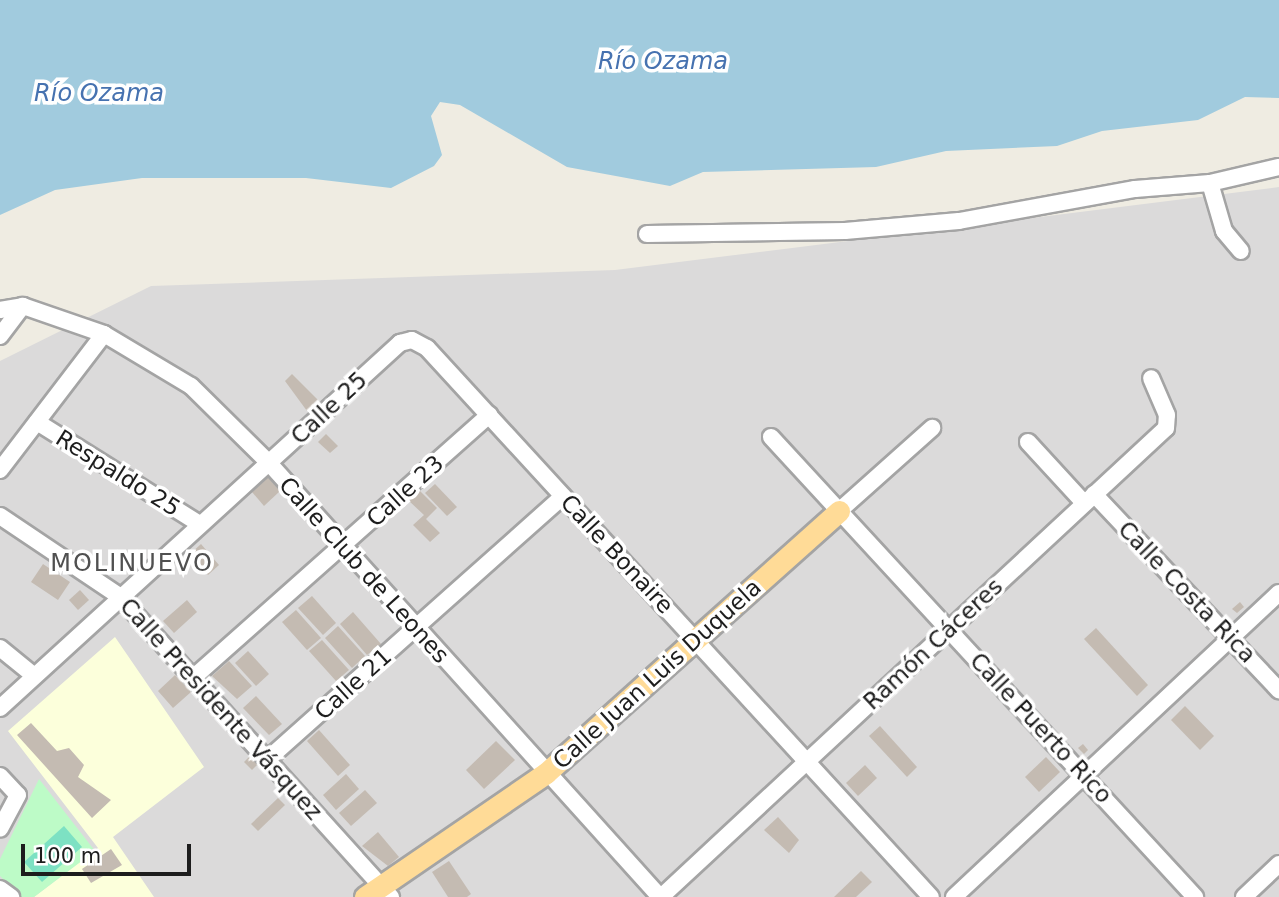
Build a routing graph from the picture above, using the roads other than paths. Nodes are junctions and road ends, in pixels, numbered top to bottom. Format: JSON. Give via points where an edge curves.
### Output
{"nodes":[{"id":1,"x":1279,"y":166,"type":"edge"},
{"id":2,"x":1210,"y":183,"type":"junction"},
{"id":3,"x":647,"y":234,"type":"dead end"},
{"id":4,"x":1241,"y":251,"type":"dead end"},
{"id":5,"x":23,"y":306,"type":"junction"},
{"id":6,"x":0,"y":310,"type":"edge"},
{"id":7,"x":104,"y":334,"type":"junction"},
{"id":8,"x":0,"y":337,"type":"edge"},
{"id":9,"x":412,"y":340,"type":"joint"},
{"id":10,"x":1151,"y":378,"type":"dead end"},
{"id":11,"x":489,"y":415,"type":"junction"},
{"id":12,"x":37,"y":422,"type":"junction"},
{"id":13,"x":932,"y":428,"type":"dead end"},
{"id":14,"x":771,"y":437,"type":"dead end"},
{"id":15,"x":1028,"y":442,"type":"dead end"},
{"id":16,"x":269,"y":463,"type":"junction"},
{"id":17,"x":0,"y":470,"type":"edge"},
{"id":18,"x":563,"y":496,"type":"junction"},
{"id":19,"x":1089,"y":498,"type":"junction"},
{"id":20,"x":839,"y":511,"type":"junction"},
{"id":21,"x":0,"y":516,"type":"edge"},
{"id":22,"x":198,"y":523,"type":"junction"},
{"id":23,"x":344,"y":546,"type":"junction"},
{"id":24,"x":1279,"y":593,"type":"edge"},
{"id":25,"x":119,"y":596,"type":"junction"},
{"id":26,"x":416,"y":628,"type":"junction"},
{"id":27,"x":949,"y":628,"type":"junction"},
{"id":28,"x":695,"y":639,"type":"junction"},
{"id":29,"x":1233,"y":639,"type":"junction"},
{"id":30,"x":0,"y":648,"type":"edge"},
{"id":31,"x":32,"y":674,"type":"junction"},
{"id":32,"x":194,"y":677,"type":"junction"},
{"id":33,"x":1279,"y":690,"type":"edge"},
{"id":34,"x":0,"y":708,"type":"edge"},
{"id":35,"x":268,"y":759,"type":"junction"},
{"id":36,"x":808,"y":762,"type":"junction"},
{"id":37,"x":546,"y":773,"type":"junction"},
{"id":38,"x":1085,"y":776,"type":"junction"},
{"id":39,"x":3,"y":777,"type":"edge"},
{"id":40,"x":0,"y":830,"type":"edge"},
{"id":41,"x":1279,"y":864,"type":"edge"},
{"id":42,"x":0,"y":889,"type":"edge"},
{"id":43,"x":379,"y":893,"type":"edge"},
{"id":44,"x":11,"y":897,"type":"edge"},
{"id":45,"x":661,"y":897,"type":"edge"},
{"id":46,"x":932,"y":897,"type":"edge"},
{"id":47,"x":954,"y":897,"type":"edge"},
{"id":48,"x":1195,"y":897,"type":"edge"},
{"id":49,"x":1244,"y":897,"type":"edge"}],
"edges":[{"from":1,"to":2,"type":"street"},
{"from":2,"to":3,"type":"street","via":[[845,231]]},
{"from":2,"to":4,"type":"street","via":[[1224,231]]},
{"from":5,"to":6,"type":"street"},
{"from":5,"to":7,"type":"street","name":"Calle Club de Leones"},
{"from":5,"to":8,"type":"street"},
{"from":7,"to":12,"type":"street"},
{"from":7,"to":16,"type":"street","name":"Calle Club de Leones","via":[[191,386]]},
{"from":9,"to":11,"type":"street","name":"Calle Bonaire"},
{"from":9,"to":16,"type":"street","name":"Calle 25","via":[[400,342]]},
{"from":10,"to":19,"type":"street","name":"Ramón Cáceres","via":[[1168,424]]},
{"from":11,"to":18,"type":"street","name":"Calle Bonaire"},
{"from":11,"to":23,"type":"street","name":"Calle 23"},
{"from":12,"to":17,"type":"street"},
{"from":12,"to":22,"type":"street","name":"Respaldo 25"},
{"from":13,"to":20,"type":"street","name":"Calle Juan Luis Duquela"},
{"from":14,"to":20,"type":"street","name":"Calle Puerto Rico"},
{"from":15,"to":19,"type":"street","name":"Calle Costa Rica"},
{"from":16,"to":22,"type":"street","name":"Calle 25"},
{"from":16,"to":23,"type":"street","name":"Calle Club de Leones"},
{"from":18,"to":26,"type":"street","name":"Calle 21"},
{"from":18,"to":28,"type":"street","name":"Calle Bonaire"},
{"from":19,"to":27,"type":"street","name":"Ramón Cáceres"},
{"from":19,"to":29,"type":"street","name":"Calle Costa Rica"},
{"from":20,"to":27,"type":"street","name":"Calle Puerto Rico"},
{"from":20,"to":28,"type":"main road","name":"Calle Juan Luis Duquela"},
{"from":21,"to":25,"type":"street","name":"Calle Presidente Vásquez"},
{"from":22,"to":25,"type":"street","name":"Calle 25"},
{"from":23,"to":26,"type":"street","name":"Calle Club de Leones"},
{"from":23,"to":32,"type":"street","name":"Calle 23"},
{"from":24,"to":29,"type":"street"},
{"from":25,"to":31,"type":"street","name":"Calle 25"},
{"from":25,"to":32,"type":"street","name":"Calle Presidente Vásquez"},
{"from":26,"to":35,"type":"street","name":"Calle 21"},
{"from":26,"to":37,"type":"street","name":"Calle Club de Leones"},
{"from":27,"to":36,"type":"street","name":"Ramón Cáceres"},
{"from":27,"to":38,"type":"street","name":"Calle Puerto Rico"},
{"from":28,"to":36,"type":"street","name":"Calle Bonaire"},
{"from":28,"to":37,"type":"main road","name":"Calle Juan Luis Duquela"},
{"from":29,"to":33,"type":"street","name":"Calle Costa Rica"},
{"from":29,"to":38,"type":"street"},
{"from":30,"to":31,"type":"street"},
{"from":31,"to":34,"type":"street","name":"Calle 25"},
{"from":32,"to":35,"type":"street","name":"Calle Presidente Vásquez"},
{"from":35,"to":43,"type":"street","name":"Calle Presidente Vásquez"},
{"from":36,"to":45,"type":"street","name":"Ramón Cáceres"},
{"from":36,"to":46,"type":"street","name":"Calle Bonaire"},
{"from":37,"to":43,"type":"main road","name":"Calle Juan Luis Duquela"},
{"from":37,"to":45,"type":"street","name":"Calle Club de Leones"},
{"from":38,"to":47,"type":"street"},
{"from":38,"to":48,"type":"street","name":"Calle Puerto Rico"},
{"from":39,"to":40,"type":"street","via":[[18,795]]},
{"from":41,"to":49,"type":"street"},
{"from":42,"to":44,"type":"street"}]}
